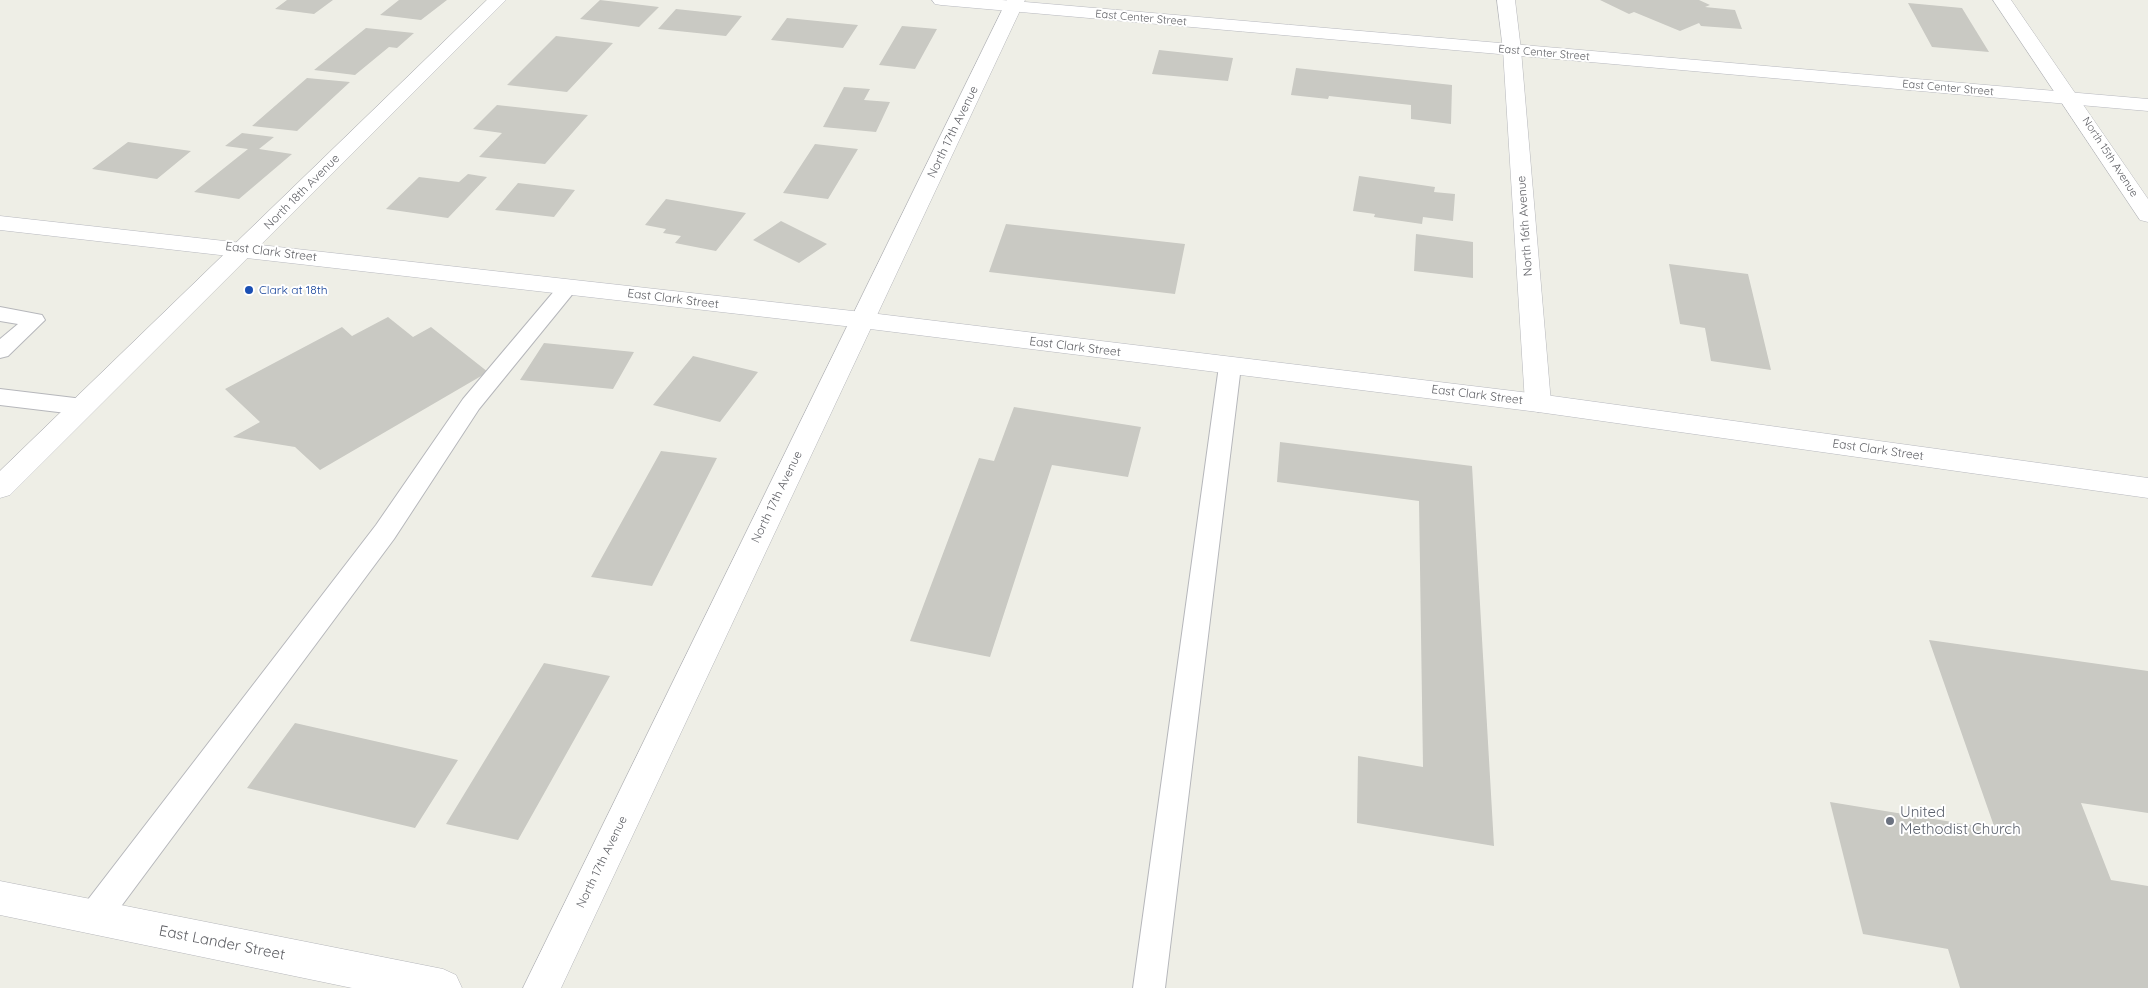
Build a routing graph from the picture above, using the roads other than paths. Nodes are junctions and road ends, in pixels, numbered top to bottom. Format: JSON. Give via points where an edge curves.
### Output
{"nodes":[{"id":1,"x":497,"y":0,"type":"edge"},
{"id":2,"x":941,"y":0,"type":"edge"},
{"id":3,"x":1506,"y":0,"type":"edge"},
{"id":4,"x":2002,"y":0,"type":"edge"},
{"id":5,"x":1015,"y":3,"type":"edge"},
{"id":6,"x":1512,"y":50,"type":"junction"},
{"id":7,"x":2072,"y":99,"type":"junction"},
{"id":8,"x":2148,"y":105,"type":"edge"},
{"id":9,"x":2148,"y":216,"type":"edge"},
{"id":10,"x":0,"y":223,"type":"edge"},
{"id":11,"x":244,"y":249,"type":"junction"},
{"id":12,"x":568,"y":287,"type":"junction"},
{"id":13,"x":0,"y":314,"type":"edge"},
{"id":14,"x":862,"y":320,"type":"junction"},
{"id":15,"x":0,"y":351,"type":"edge"},
{"id":16,"x":1230,"y":366,"type":"junction"},
{"id":17,"x":0,"y":397,"type":"edge"},
{"id":18,"x":1538,"y":403,"type":"junction"},
{"id":19,"x":82,"y":407,"type":"junction"},
{"id":20,"x":0,"y":488,"type":"edge"},
{"id":21,"x":2148,"y":488,"type":"edge"},
{"id":22,"x":0,"y":898,"type":"edge"},
{"id":23,"x":94,"y":917,"type":"junction"},
{"id":24,"x":443,"y":988,"type":"edge"},
{"id":25,"x":542,"y":988,"type":"edge"},
{"id":26,"x":1149,"y":988,"type":"edge"}],
"edges":[{"from":1,"to":11,"type":"street","name":"North 18th Avenue"},
{"from":2,"to":5,"type":"street","name":"East Center Street"},
{"from":3,"to":6,"type":"street","name":"North 16th Avenue"},
{"from":4,"to":7,"type":"street","name":"North 15th Avenue"},
{"from":5,"to":6,"type":"street","name":"East Center Street"},
{"from":5,"to":14,"type":"street","name":"North 17th Avenue"},
{"from":6,"to":7,"type":"street","name":"East Center Street"},
{"from":6,"to":18,"type":"street","name":"North 16th Avenue"},
{"from":7,"to":8,"type":"street","name":"East Center Street"},
{"from":7,"to":9,"type":"street","name":"North 15th Avenue"},
{"from":10,"to":11,"type":"street","name":"East Clark Street"},
{"from":11,"to":12,"type":"street","name":"East Clark Street"},
{"from":11,"to":19,"type":"street","name":"North 18th Avenue"},
{"from":12,"to":14,"type":"street","name":"East Clark Street"},
{"from":12,"to":23,"type":"lane","via":[[472,404],[385,532]]},
{"from":13,"to":15,"type":"lane","via":[[35,320]]},
{"from":14,"to":16,"type":"street","name":"East Clark Street"},
{"from":14,"to":25,"type":"street","name":"North 17th Avenue"},
{"from":16,"to":18,"type":"street","name":"East Clark Street"},
{"from":16,"to":26,"type":"lane"},
{"from":17,"to":19,"type":"lane"},
{"from":18,"to":21,"type":"street","name":"East Clark Street"},
{"from":19,"to":20,"type":"street","name":"North 18th Avenue"},
{"from":22,"to":23,"type":"street","name":"East Lander Street"},
{"from":23,"to":24,"type":"street","name":"East Lander Street"}]}
